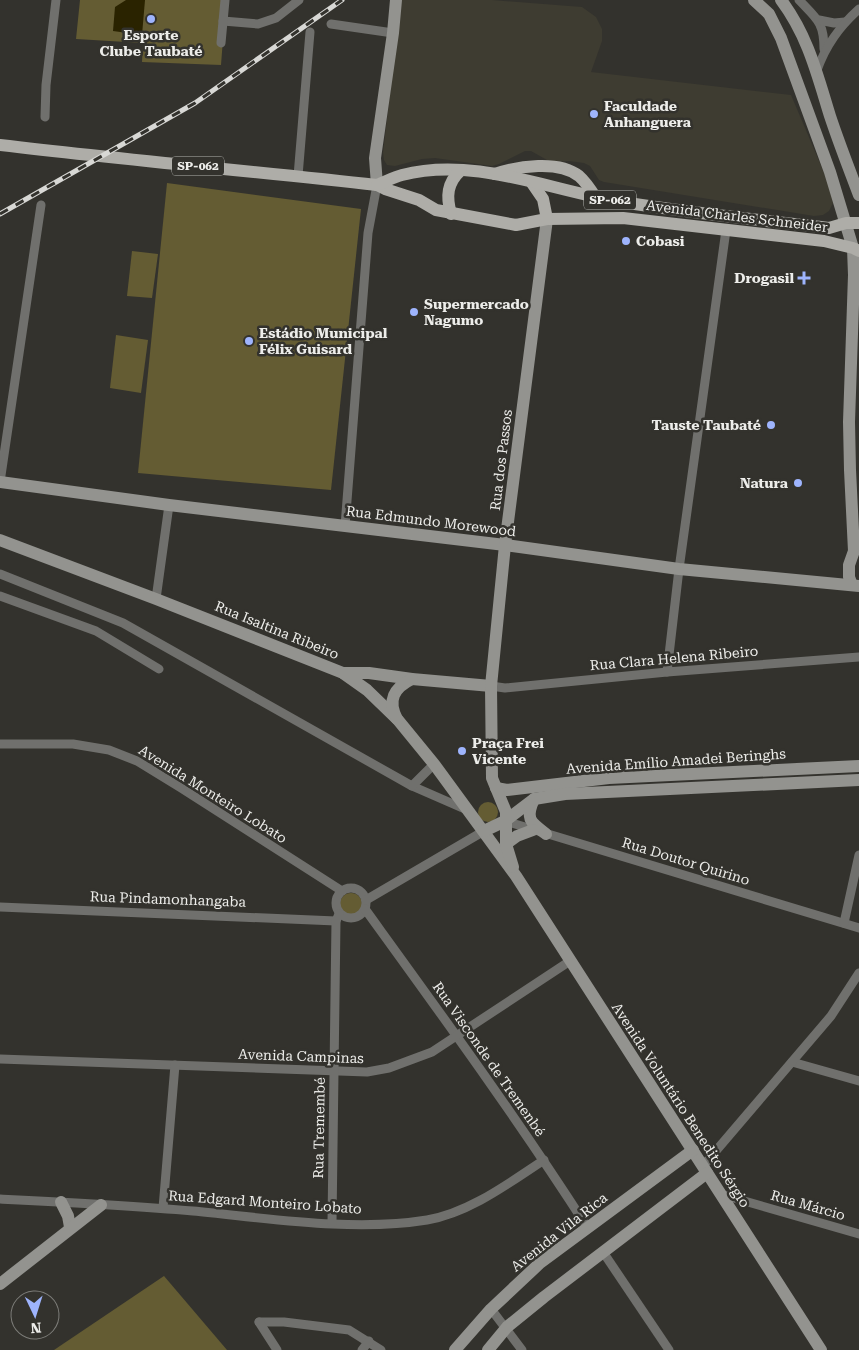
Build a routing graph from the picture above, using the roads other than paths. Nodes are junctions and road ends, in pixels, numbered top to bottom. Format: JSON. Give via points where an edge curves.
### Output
{"nodes":[{"id":1,"x":56,"y":0,"type":"edge"},
{"id":2,"x":225,"y":0,"type":"edge"},
{"id":3,"x":299,"y":0,"type":"edge"},
{"id":4,"x":396,"y":0,"type":"edge"},
{"id":5,"x":754,"y":0,"type":"edge"},
{"id":6,"x":782,"y":0,"type":"edge"},
{"id":7,"x":799,"y":0,"type":"edge"},
{"id":8,"x":859,"y":9,"type":"edge"},
{"id":9,"x":223,"y":20,"type":"junction"},
{"id":10,"x":819,"y":20,"type":"junction"},
{"id":11,"x":845,"y":22,"type":"junction"},
{"id":12,"x":331,"y":24,"type":"dead end"},
{"id":13,"x":310,"y":32,"type":"dead end"},
{"id":14,"x":393,"y":33,"type":"junction"},
{"id":15,"x":221,"y":43,"type":"dead end"},
{"id":16,"x":824,"y":49,"type":"junction"},
{"id":17,"x":816,"y":70,"type":"junction"},
{"id":18,"x":794,"y":73,"type":"junction"},
{"id":19,"x":809,"y":115,"type":"junction"},
{"id":20,"x":45,"y":117,"type":"dead end"},
{"id":21,"x":830,"y":117,"type":"junction"},
{"id":22,"x":0,"y":145,"type":"edge"},
{"id":23,"x":461,"y":170,"type":"junction"},
{"id":24,"x":494,"y":174,"type":"junction"},
{"id":25,"x":298,"y":176,"type":"junction"},
{"id":26,"x":532,"y":183,"type":"junction"},
{"id":27,"x":377,"y":185,"type":"junction"},
{"id":28,"x":859,"y":195,"type":"edge"},
{"id":29,"x":596,"y":198,"type":"junction"},
{"id":30,"x":42,"y":205,"type":"dead end"},
{"id":31,"x":452,"y":214,"type":"junction"},
{"id":32,"x":546,"y":220,"type":"junction"},
{"id":33,"x":853,"y":223,"type":"edge"},
{"id":34,"x":726,"y":230,"type":"junction"},
{"id":35,"x":856,"y":250,"type":"edge"},
{"id":36,"x":0,"y":482,"type":"edge"},
{"id":37,"x":169,"y":505,"type":"junction"},
{"id":38,"x":344,"y":526,"type":"junction"},
{"id":39,"x":0,"y":540,"type":"edge"},
{"id":40,"x":506,"y":545,"type":"junction"},
{"id":41,"x":679,"y":569,"type":"junction"},
{"id":42,"x":0,"y":574,"type":"edge"},
{"id":43,"x":857,"y":586,"type":"edge"},
{"id":44,"x":0,"y":596,"type":"edge"},
{"id":45,"x":156,"y":599,"type":"junction"},
{"id":46,"x":859,"y":657,"type":"edge"},
{"id":47,"x":159,"y":670,"type":"dead end"},
{"id":48,"x":667,"y":672,"type":"junction"},
{"id":49,"x":343,"y":673,"type":"junction"},
{"id":50,"x":412,"y":679,"type":"junction"},
{"id":51,"x":491,"y":686,"type":"junction"},
{"id":52,"x":398,"y":720,"type":"junction"},
{"id":53,"x":0,"y":744,"type":"edge"},
{"id":54,"x":434,"y":764,"type":"junction"},
{"id":55,"x":859,"y":766,"type":"edge"},
{"id":56,"x":859,"y":780,"type":"edge"},
{"id":57,"x":412,"y":786,"type":"junction"},
{"id":58,"x":496,"y":788,"type":"junction"},
{"id":59,"x":534,"y":800,"type":"junction"},
{"id":60,"x":468,"y":811,"type":"junction"},
{"id":61,"x":505,"y":821,"type":"junction"},
{"id":62,"x":484,"y":832,"type":"junction"},
{"id":63,"x":540,"y":832,"type":"junction"},
{"id":64,"x":506,"y":844,"type":"junction"},
{"id":65,"x":859,"y":855,"type":"edge"},
{"id":66,"x":516,"y":876,"type":"junction"},
{"id":67,"x":342,"y":891,"type":"junction"},
{"id":68,"x":366,"y":900,"type":"junction"},
{"id":69,"x":0,"y":907,"type":"edge"},
{"id":70,"x":365,"y":909,"type":"junction"},
{"id":71,"x":338,"y":917,"type":"junction"},
{"id":72,"x":844,"y":923,"type":"junction"},
{"id":73,"x":859,"y":928,"type":"edge"},
{"id":74,"x":570,"y":961,"type":"junction"},
{"id":75,"x":859,"y":973,"type":"edge"},
{"id":76,"x":456,"y":1035,"type":"junction"},
{"id":77,"x":0,"y":1059,"type":"edge"},
{"id":78,"x":792,"y":1062,"type":"junction"},
{"id":79,"x":175,"y":1065,"type":"junction"},
{"id":80,"x":334,"y":1072,"type":"junction"},
{"id":81,"x":859,"y":1081,"type":"edge"},
{"id":82,"x":693,"y":1150,"type":"junction"},
{"id":83,"x":544,"y":1160,"type":"junction"},
{"id":84,"x":705,"y":1170,"type":"junction"},
{"id":85,"x":720,"y":1194,"type":"junction"},
{"id":86,"x":0,"y":1199,"type":"edge"},
{"id":87,"x":61,"y":1202,"type":"junction"},
{"id":88,"x":101,"y":1205,"type":"junction"},
{"id":89,"x":163,"y":1208,"type":"junction"},
{"id":90,"x":332,"y":1224,"type":"junction"},
{"id":91,"x":70,"y":1227,"type":"junction"},
{"id":92,"x":587,"y":1227,"type":"junction"},
{"id":93,"x":859,"y":1234,"type":"edge"},
{"id":94,"x":603,"y":1252,"type":"junction"},
{"id":95,"x":0,"y":1284,"type":"edge"},
{"id":96,"x":491,"y":1309,"type":"junction"},
{"id":97,"x":507,"y":1327,"type":"junction"},
{"id":98,"x":369,"y":1341,"type":"junction"},
{"id":99,"x":277,"y":1350,"type":"edge"},
{"id":100,"x":362,"y":1350,"type":"edge"},
{"id":101,"x":381,"y":1350,"type":"edge"},
{"id":102,"x":455,"y":1350,"type":"edge"},
{"id":103,"x":488,"y":1350,"type":"edge"},
{"id":104,"x":522,"y":1350,"type":"edge"},
{"id":105,"x":669,"y":1350,"type":"edge"},
{"id":106,"x":822,"y":1350,"type":"edge"}],
"edges":[{"from":1,"to":20,"type":"street"},
{"from":2,"to":9,"type":"street"},
{"from":3,"to":9,"type":"street","via":[[276,18],[258,24]]},
{"from":4,"to":14,"type":"main road"},
{"from":5,"to":18,"type":"main road","via":[[774,21]]},
{"from":6,"to":17,"type":"main road","via":[[799,26]]},
{"from":7,"to":10,"type":"street"},
{"from":8,"to":11,"type":"street"},
{"from":9,"to":15,"type":"street"},
{"from":10,"to":11,"type":"street"},
{"from":10,"to":16,"type":"street","via":[[824,30]]},
{"from":11,"to":16,"type":"street"},
{"from":12,"to":14,"type":"street"},
{"from":13,"to":25,"type":"street"},
{"from":14,"to":27,"type":"main road","via":[[375,158]]},
{"from":16,"to":17,"type":"street"},
{"from":17,"to":18,"type":"main road","via":[[808,75]]},
{"from":17,"to":21,"type":"main road"},
{"from":18,"to":19,"type":"main road"},
{"from":19,"to":21,"type":"main road","via":[[820,110]]},
{"from":19,"to":33,"type":"main road"},
{"from":21,"to":28,"type":"main road"},
{"from":22,"to":25,"type":"main road","name":"Avenida Charles Schneider","number":"SP-062"},
{"from":23,"to":24,"type":"main road","name":"Avenida Charles Schneider","number":"SP-062"},
{"from":23,"to":27,"type":"main road","name":"Avenida Charles Schneider","number":"SP-062","via":[[420,172]]},
{"from":23,"to":31,"type":"main road","via":[[449,184],[447,195]]},
{"from":24,"to":26,"type":"main road","name":"Avenida Charles Schneider","number":"SP-062"},
{"from":24,"to":29,"type":"main road","number":"SP-062","via":[[531,166],[565,170],[578,175]]},
{"from":25,"to":27,"type":"main road","name":"Avenida Charles Schneider","number":"SP-062"},
{"from":26,"to":29,"type":"main road","name":"Avenida Charles Schneider","number":"SP-062"},
{"from":26,"to":32,"type":"main road","via":[[543,200]]},
{"from":27,"to":31,"type":"main road","name":"Avenida Charles Schneider","number":"SP-062"},
{"from":27,"to":38,"type":"street","via":[[368,233]]},
{"from":29,"to":33,"type":"main road","name":"Avenida Charles Schneider","number":"SP-062","via":[[830,228]]},
{"from":30,"to":36,"type":"street"},
{"from":31,"to":32,"type":"main road","name":"Avenida Charles Schneider","number":"SP-062","via":[[516,225]]},
{"from":32,"to":34,"type":"main road","name":"Avenida Charles Schneider","number":"SP-062","via":[[623,218]]},
{"from":32,"to":40,"type":"main road","name":"Rua dos Passos"},
{"from":33,"to":35,"type":"main road"},
{"from":34,"to":35,"type":"main road","name":"Avenida Charles Schneider","number":"SP-062","via":[[824,241]]},
{"from":34,"to":41,"type":"street"},
{"from":35,"to":43,"type":"main road","via":[[849,422],[854,551],[849,577]]},
{"from":36,"to":37,"type":"main road","name":"Rua Edmundo Morewood"},
{"from":37,"to":38,"type":"main road","name":"Rua Edmundo Morewood"},
{"from":37,"to":45,"type":"street"},
{"from":38,"to":40,"type":"main road","name":"Rua Edmundo Morewood"},
{"from":39,"to":45,"type":"main road","name":"Rua Isaltina Ribeiro"},
{"from":40,"to":41,"type":"main road","name":"Rua Edmundo Morewood"},
{"from":40,"to":51,"type":"main road","name":"Rua dos Passos"},
{"from":41,"to":43,"type":"main road","name":"Rua Edmundo Morewood"},
{"from":41,"to":48,"type":"street"},
{"from":42,"to":57,"type":"street","via":[[123,623]]},
{"from":44,"to":47,"type":"street","via":[[96,631]]},
{"from":45,"to":49,"type":"main road","name":"Rua Isaltina Ribeiro"},
{"from":46,"to":48,"type":"street","name":"Rua Clara Helena Ribeiro"},
{"from":48,"to":51,"type":"street","name":"Rua Clara Helena Ribeiro","via":[[504,688]]},
{"from":49,"to":50,"type":"main road"},
{"from":49,"to":52,"type":"main road","name":"Rua Isaltina Ribeiro","via":[[367,690]]},
{"from":50,"to":51,"type":"main road"},
{"from":50,"to":52,"type":"main road","via":[[400,685],[393,696],[392,710]]},
{"from":51,"to":58,"type":"main road","name":"Rua dos Passos","via":[[492,778]]},
{"from":52,"to":54,"type":"main road","name":"Rua Isaltina Ribeiro"},
{"from":53,"to":67,"type":"street","name":"Avenida Monteiro Lobato","via":[[73,744],[109,750],[137,761]]},
{"from":54,"to":57,"type":"street"},
{"from":54,"to":60,"type":"main road","name":"Rua Isaltina Ribeiro"},
{"from":55,"to":58,"type":"main road","name":"Avenida Emílio Amadei Beringhs","via":[[609,778],[507,790]]},
{"from":56,"to":59,"type":"main road","via":[[565,794]]},
{"from":57,"to":60,"type":"street"},
{"from":58,"to":61,"type":"main road","name":"Rua dos Passos","via":[[506,812]]},
{"from":59,"to":61,"type":"main road"},
{"from":59,"to":63,"type":"main road","via":[[529,816]]},
{"from":60,"to":62,"type":"main road","name":"Rua Isaltina Ribeiro"},
{"from":61,"to":62,"type":"main road"},
{"from":61,"to":63,"type":"street","name":"Rua Doutor Quirino"},
{"from":61,"to":64,"type":"main road","name":"Avenida Voluntário Benedito Sérgio"},
{"from":62,"to":66,"type":"main road","name":"Avenida Voluntário Benedito Sérgio"},
{"from":62,"to":68,"type":"street"},
{"from":63,"to":64,"type":"main road","via":[[517,836]]},
{"from":63,"to":72,"type":"street","name":"Rua Doutor Quirino"},
{"from":64,"to":66,"type":"main road","name":"Avenida Voluntário Benedito Sérgio"},
{"from":65,"to":72,"type":"street"},
{"from":66,"to":74,"type":"main road","name":"Avenida Voluntário Benedito Sérgio"},
{"from":67,"to":68,"type":"street","via":[[356,889]]},
{"from":67,"to":71,"type":"street","via":[[336,902]]},
{"from":68,"to":70,"type":"street"},
{"from":69,"to":71,"type":"street","name":"Rua Pindamonhangaba"},
{"from":70,"to":71,"type":"street","name":"Rua Pindamonhangaba","via":[[354,919]]},
{"from":70,"to":76,"type":"street","name":"Rua Visconde de Tremenbé"},
{"from":71,"to":80,"type":"street","name":"Rua Tremembé"},
{"from":72,"to":73,"type":"street","name":"Rua Doutor Quirino"},
{"from":74,"to":76,"type":"street","name":"Avenida Campinas"},
{"from":74,"to":82,"type":"main road","name":"Avenida Voluntário Benedito Sérgio"},
{"from":75,"to":78,"type":"street","via":[[830,1016]]},
{"from":76,"to":80,"type":"street","name":"Avenida Campinas","via":[[432,1052],[389,1068]]},
{"from":76,"to":83,"type":"street","name":"Rua Visconde de Tremenbé"},
{"from":77,"to":79,"type":"street","name":"Avenida Campinas"},
{"from":78,"to":81,"type":"street"},
{"from":78,"to":84,"type":"street"},
{"from":79,"to":80,"type":"street","name":"Avenida Campinas"},
{"from":79,"to":89,"type":"street"},
{"from":80,"to":90,"type":"street","name":"Rua Tremembé"},
{"from":82,"to":84,"type":"main road","name":"Avenida Voluntário Benedito Sérgio"},
{"from":82,"to":92,"type":"main road","name":"Avenida Vila Rica"},
{"from":83,"to":90,"type":"street","name":"Rua Edgard Monteiro Lobato","via":[[467,1207],[428,1220]]},
{"from":83,"to":92,"type":"street","name":"Rua Visconde de Tremenbé"},
{"from":84,"to":85,"type":"main road","name":"Avenida Voluntário Benedito Sérgio"},
{"from":84,"to":94,"type":"main road"},
{"from":85,"to":93,"type":"street","name":"Rua Márcio"},
{"from":85,"to":106,"type":"main road","name":"Avenida Voluntário Benedito Sérgio"},
{"from":86,"to":87,"type":"street","name":"Rua Edgard Monteiro Lobato"},
{"from":87,"to":88,"type":"street","name":"Rua Edgard Monteiro Lobato"},
{"from":87,"to":91,"type":"main road"},
{"from":88,"to":89,"type":"street","name":"Rua Edgard Monteiro Lobato"},
{"from":88,"to":91,"type":"main road"},
{"from":89,"to":90,"type":"street","name":"Rua Edgard Monteiro Lobato"},
{"from":91,"to":95,"type":"main road"},
{"from":92,"to":96,"type":"main road","name":"Avenida Vila Rica"},
{"from":94,"to":97,"type":"main road"},
{"from":94,"to":105,"type":"street"},
{"from":96,"to":97,"type":"street"},
{"from":96,"to":102,"type":"main road","name":"Avenida Vila Rica"},
{"from":97,"to":103,"type":"main road"},
{"from":97,"to":104,"type":"street"},
{"from":98,"to":99,"type":"street","via":[[350,1330],[259,1322]]},
{"from":98,"to":100,"type":"street"},
{"from":98,"to":101,"type":"street"}]}
